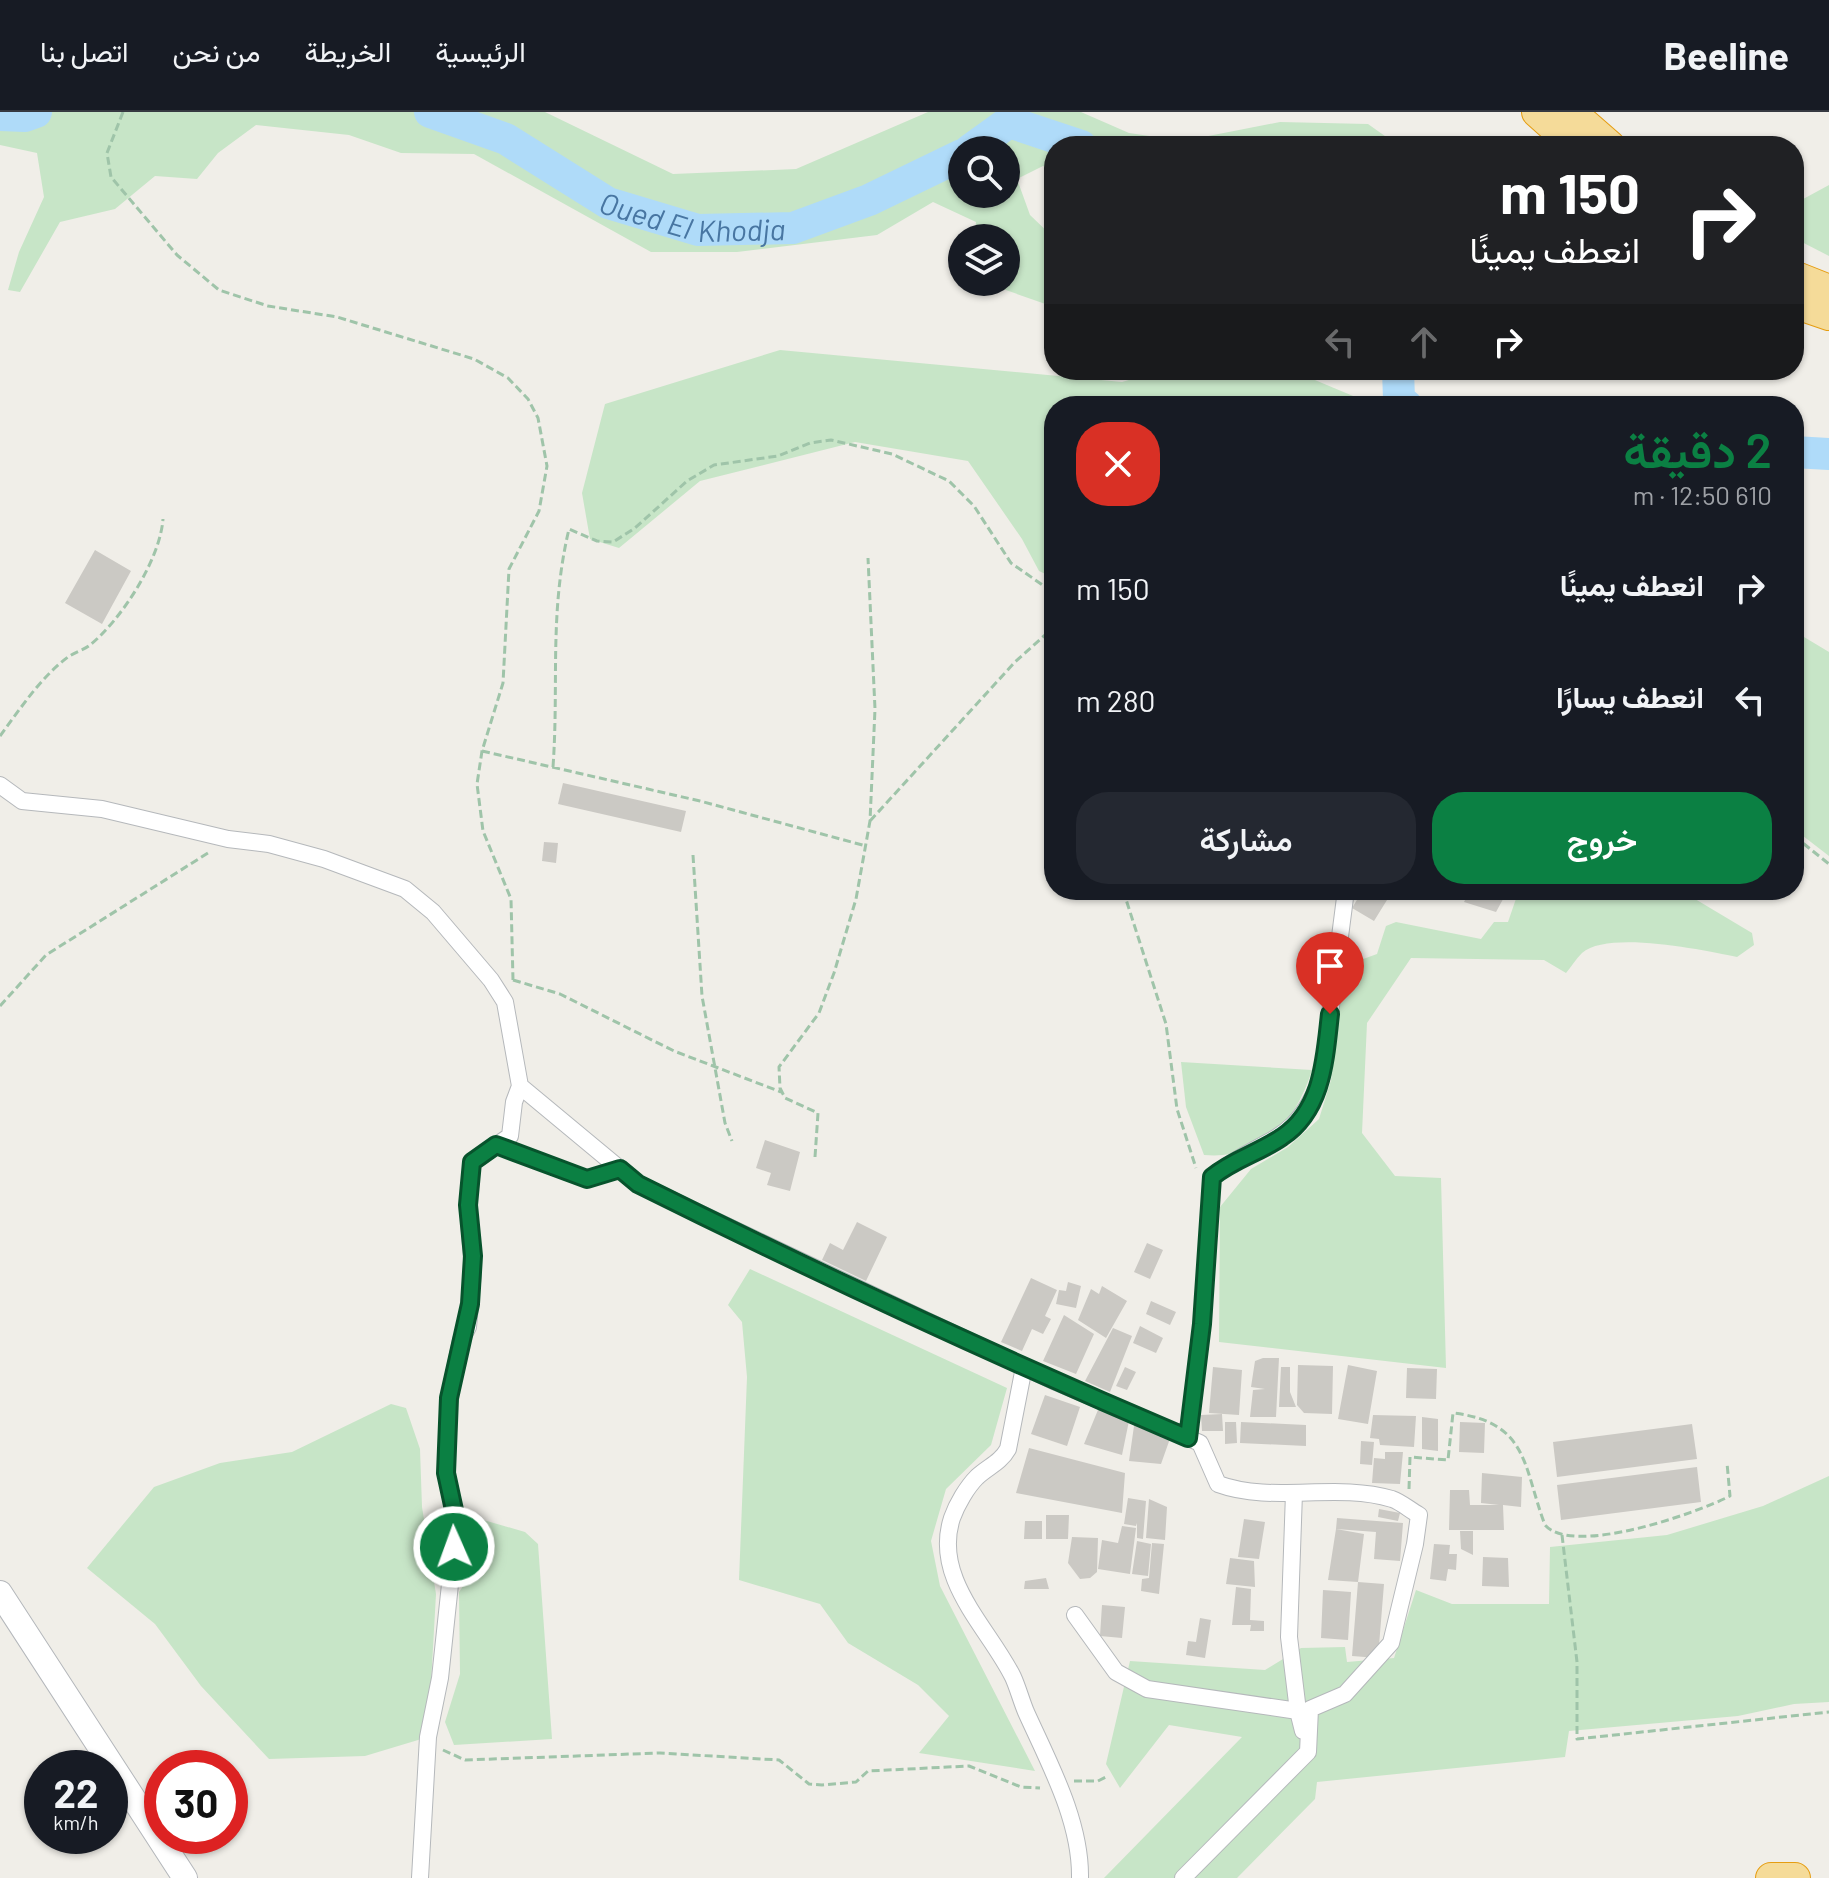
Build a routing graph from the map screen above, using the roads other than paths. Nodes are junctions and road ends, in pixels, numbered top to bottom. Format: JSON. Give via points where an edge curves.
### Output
{"nodes":[{"id":1,"x":1537,"y":112,"type":"edge"},
{"id":2,"x":1571,"y":112,"type":"edge"},
{"id":3,"x":1564,"y":136,"type":"edge"},
{"id":4,"x":1599,"y":136,"type":"edge"},
{"id":5,"x":1804,"y":280,"type":"edge"},
{"id":6,"x":1829,"y":290,"type":"edge"},
{"id":7,"x":1804,"y":306,"type":"edge"},
{"id":8,"x":1829,"y":315,"type":"edge"},
{"id":9,"x":0,"y":785,"type":"edge"},
{"id":10,"x":1345,"y":900,"type":"edge"},
{"id":11,"x":520,"y":1086,"type":"junction"},
{"id":12,"x":496,"y":1145,"type":"junction"},
{"id":13,"x":620,"y":1169,"type":"junction"},
{"id":14,"x":1024,"y":1367,"type":"junction"},
{"id":15,"x":1188,"y":1438,"type":"junction"},
{"id":16,"x":1294,"y":1493,"type":"junction"},
{"id":17,"x":0,"y":1593,"type":"edge"},
{"id":18,"x":1075,"y":1615,"type":"dead end"},
{"id":19,"x":1298,"y":1711,"type":"junction"},
{"id":20,"x":1308,"y":1752,"type":"junction"},
{"id":21,"x":185,"y":1878,"type":"edge"},
{"id":22,"x":420,"y":1878,"type":"edge"},
{"id":23,"x":1080,"y":1878,"type":"edge"},
{"id":24,"x":1183,"y":1878,"type":"edge"},
{"id":25,"x":1771,"y":1878,"type":"edge"},
{"id":26,"x":1795,"y":1878,"type":"edge"}],
"edges":[{"from":1,"to":3,"type":"highway"},
{"from":2,"to":4,"type":"highway"},
{"from":5,"to":6,"type":"highway"},
{"from":7,"to":8,"type":"highway"},
{"from":9,"to":11,"type":"street","via":[[22,801],[102,809],[269,844],[405,889],[433,912],[505,1002]]},
{"from":10,"to":15,"type":"street","via":[[1322,1076],[1313,1101],[1283,1137],[1233,1160],[1212,1177]]},
{"from":11,"to":12,"type":"street","via":[[510,1136]]},
{"from":11,"to":13,"type":"street"},
{"from":12,"to":13,"type":"street","via":[[587,1179]]},
{"from":12,"to":22,"type":"street","via":[[472,1162],[470,1171],[473,1272],[468,1327],[449,1398],[447,1443],[454,1547],[428,1737]]},
{"from":13,"to":14,"type":"street","via":[[638,1184]]},
{"from":14,"to":15,"type":"street"},
{"from":14,"to":23,"type":"street","via":[[1008,1449],[964,1494],[951,1520],[947,1548],[972,1613],[1012,1676],[1056,1781],[1079,1849]]},
{"from":15,"to":16,"type":"street","via":[[1200,1443],[1218,1484],[1241,1492]]},
{"from":16,"to":19,"type":"street","via":[[1289,1637]]},
{"from":16,"to":20,"type":"street","via":[[1360,1494],[1394,1500],[1419,1515],[1391,1643],[1345,1694],[1310,1709]]},
{"from":17,"to":21,"type":"main road"},
{"from":18,"to":19,"type":"street","via":[[1116,1672],[1147,1689]]},
{"from":19,"to":20,"type":"street"},
{"from":20,"to":24,"type":"street"},
{"from":25,"to":26,"type":"highway"}]}
